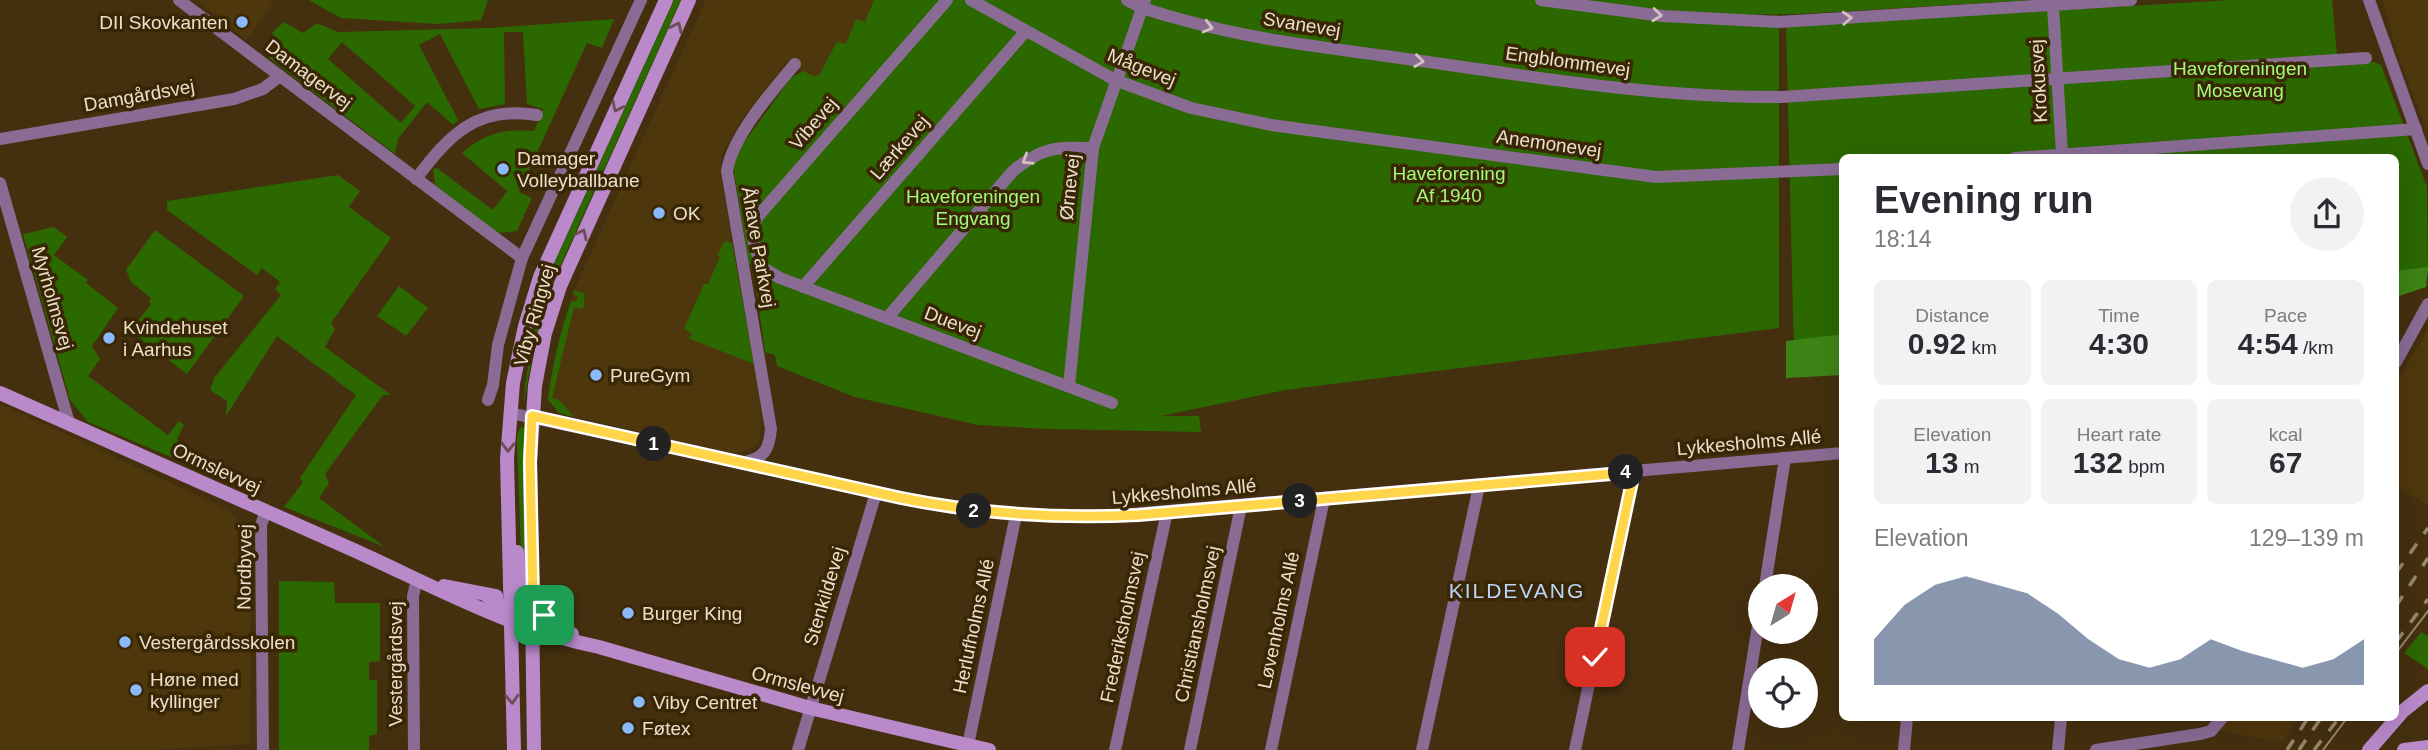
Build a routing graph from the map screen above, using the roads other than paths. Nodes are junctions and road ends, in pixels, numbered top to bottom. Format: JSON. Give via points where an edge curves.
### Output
{"nodes":[{"id":1,"x":179,"y":0,"type":"edge"},
{"id":2,"x":641,"y":0,"type":"edge"},
{"id":3,"x":666,"y":0,"type":"edge"},
{"id":4,"x":689,"y":0,"type":"edge"},
{"id":5,"x":947,"y":0,"type":"edge"},
{"id":6,"x":971,"y":0,"type":"edge"},
{"id":7,"x":1127,"y":0,"type":"edge"},
{"id":8,"x":1541,"y":0,"type":"edge"},
{"id":9,"x":2131,"y":0,"type":"edge"},
{"id":10,"x":2369,"y":0,"type":"edge"},
{"id":11,"x":1144,"y":4,"type":"edge"},
{"id":12,"x":2053,"y":6,"type":"junction"},
{"id":13,"x":1025,"y":32,"type":"junction"},
{"id":14,"x":1351,"y":51,"type":"joint"},
{"id":15,"x":2366,"y":58,"type":"dead end"},
{"id":16,"x":795,"y":64,"type":"dead end"},
{"id":17,"x":280,"y":76,"type":"junction"},
{"id":18,"x":2058,"y":78,"type":"junction"},
{"id":19,"x":1115,"y":80,"type":"junction"},
{"id":20,"x":537,"y":115,"type":"dead end"},
{"id":21,"x":2416,"y":129,"type":"junction"},
{"id":22,"x":1312,"y":131,"type":"joint"},
{"id":23,"x":0,"y":139,"type":"edge"},
{"id":24,"x":1093,"y":148,"type":"junction"},
{"id":25,"x":2062,"y":154,"type":"joint"},
{"id":26,"x":2428,"y":164,"type":"edge"},
{"id":27,"x":1839,"y":169,"type":"edge"},
{"id":28,"x":416,"y":179,"type":"junction"},
{"id":29,"x":0,"y":183,"type":"edge"},
{"id":30,"x":522,"y":258,"type":"junction"},
{"id":31,"x":780,"y":278,"type":"joint"},
{"id":32,"x":803,"y":287,"type":"junction"},
{"id":33,"x":2428,"y":304,"type":"edge"},
{"id":34,"x":887,"y":317,"type":"junction"},
{"id":35,"x":2399,"y":357,"type":"edge"},
{"id":36,"x":1069,"y":386,"type":"junction"},
{"id":37,"x":0,"y":393,"type":"edge"},
{"id":38,"x":488,"y":400,"type":"dead end"},
{"id":39,"x":1112,"y":403,"type":"dead end"},
{"id":40,"x":510,"y":413,"type":"junction"},
{"id":41,"x":532,"y":416,"type":"junction"},
{"id":42,"x":69,"y":424,"type":"junction"},
{"id":43,"x":1839,"y":453,"type":"edge"},
{"id":44,"x":1785,"y":458,"type":"junction"},
{"id":45,"x":742,"y":463,"type":"junction"},
{"id":46,"x":1634,"y":472,"type":"junction"},
{"id":47,"x":508,"y":481,"type":"junction"},
{"id":48,"x":1479,"y":486,"type":"junction"},
{"id":49,"x":876,"y":493,"type":"junction"},
{"id":50,"x":1324,"y":499,"type":"junction"},
{"id":51,"x":1241,"y":506,"type":"junction"},
{"id":52,"x":266,"y":511,"type":"junction"},
{"id":53,"x":1167,"y":512,"type":"junction"},
{"id":54,"x":1016,"y":515,"type":"junction"},
{"id":55,"x":1767,"y":574,"type":"edge"},
{"id":56,"x":417,"y":579,"type":"junction"},
{"id":57,"x":509,"y":589,"type":"junction"},
{"id":58,"x":487,"y":596,"type":"junction"},
{"id":59,"x":533,"y":596,"type":"junction"},
{"id":60,"x":511,"y":619,"type":"junction"},
{"id":61,"x":532,"y":628,"type":"junction"},
{"id":62,"x":1755,"y":644,"type":"edge"},
{"id":63,"x":599,"y":647,"type":"junction"},
{"id":64,"x":2428,"y":691,"type":"edge"},
{"id":65,"x":810,"y":708,"type":"junction"},
{"id":66,"x":533,"y":710,"type":"junction"},
{"id":67,"x":2399,"y":715,"type":"edge"},
{"id":68,"x":1907,"y":721,"type":"edge"},
{"id":69,"x":2061,"y":721,"type":"edge"},
{"id":70,"x":2219,"y":721,"type":"edge"},
{"id":71,"x":2394,"y":721,"type":"edge"},
{"id":72,"x":968,"y":745,"type":"junction"},
{"id":73,"x":2428,"y":747,"type":"edge"},
{"id":74,"x":263,"y":750,"type":"edge"},
{"id":75,"x":414,"y":750,"type":"edge"},
{"id":76,"x":512,"y":750,"type":"edge"},
{"id":77,"x":534,"y":750,"type":"edge"},
{"id":78,"x":798,"y":750,"type":"edge"},
{"id":79,"x":989,"y":750,"type":"edge"},
{"id":80,"x":1115,"y":750,"type":"edge"},
{"id":81,"x":1190,"y":750,"type":"edge"},
{"id":82,"x":1270,"y":750,"type":"edge"},
{"id":83,"x":1422,"y":750,"type":"edge"},
{"id":84,"x":1575,"y":750,"type":"edge"},
{"id":85,"x":1738,"y":750,"type":"edge"},
{"id":86,"x":1904,"y":750,"type":"edge"},
{"id":87,"x":2058,"y":750,"type":"edge"},
{"id":88,"x":2096,"y":750,"type":"edge"},
{"id":89,"x":2369,"y":750,"type":"edge"},
{"id":90,"x":2404,"y":750,"type":"edge"}],
"edges":[{"from":1,"to":17,"type":"street","name":"Damagervej"},
{"from":2,"to":30,"type":"street"},
{"from":3,"to":40,"type":"main road","name":"Viby Ringvej","one_way":true,"via":[[540,277],[524,326]]},
{"from":41,"to":4,"type":"main road","name":"Viby Ringvej","one_way":true,"via":[[539,359],[560,286]]},
{"from":5,"to":31,"type":"street","name":"Vibevej","via":[[759,215],[752,234],[759,261]]},
{"from":6,"to":13,"type":"street","name":"Mågevej"},
{"from":7,"to":11,"type":"street","name":"Svanevej"},
{"from":8,"to":12,"type":"street","one_way":true,"via":[[1662,16],[1779,22]]},
{"from":9,"to":12,"type":"street"},
{"from":10,"to":21,"type":"street"},
{"from":11,"to":14,"type":"street","name":"Svanevej","one_way":true,"via":[[1217,29]]},
{"from":11,"to":19,"type":"street","name":"Ørnevej"},
{"from":12,"to":18,"type":"street","name":"Krokusvej"},
{"from":13,"to":19,"type":"street","name":"Mågevej"},
{"from":13,"to":32,"type":"street","name":"Lærkevej"},
{"from":14,"to":18,"type":"street","name":"Engblommevej","one_way":true,"via":[[1659,93],[1725,97]]},
{"from":15,"to":18,"type":"street"},
{"from":16,"to":45,"type":"street","name":"Åhave Parkvej","via":[[740,137],[727,171],[771,429],[764,455]]},
{"from":17,"to":23,"type":"street","name":"Damgårdsvej","via":[[264,89],[234,99]]},
{"from":17,"to":28,"type":"street","name":"Damagervej"},
{"from":18,"to":25,"type":"street","name":"Krokusvej"},
{"from":19,"to":22,"type":"street","name":"Mågevej","via":[[1191,108]]},
{"from":19,"to":24,"type":"street","name":"Ørnevej"},
{"from":20,"to":28,"type":"street","via":[[499,114],[468,125],[447,141]]},
{"from":21,"to":25,"type":"street"},
{"from":21,"to":26,"type":"street"},
{"from":22,"to":27,"type":"street","name":"Anemonevej","via":[[1656,177]]},
{"from":24,"to":34,"type":"street","one_way":true,"via":[[1048,150],[1030,157]]},
{"from":24,"to":36,"type":"street","name":"Ørnevej"},
{"from":28,"to":30,"type":"street","name":"Damagervej"},
{"from":29,"to":42,"type":"street","name":"Myrholmsvej"},
{"from":30,"to":38,"type":"street"},
{"from":31,"to":32,"type":"street","name":"Duevej"},
{"from":32,"to":34,"type":"street","name":"Duevej"},
{"from":33,"to":35,"type":"street"},
{"from":34,"to":36,"type":"street","name":"Duevej"},
{"from":36,"to":39,"type":"street","name":"Duevej"},
{"from":37,"to":42,"type":"main road","name":"Ormslevvej"},
{"from":40,"to":41,"type":"street","name":"Lykkesholms Allé"},
{"from":40,"to":47,"type":"main road","name":"Viby Ringvej","one_way":true},
{"from":41,"to":45,"type":"street","name":"Lykkesholms Allé"},
{"from":41,"to":59,"type":"main road","name":"Viby Ringvej"},
{"from":42,"to":52,"type":"main road","name":"Ormslevvej"},
{"from":43,"to":44,"type":"street","name":"Lykkesholms Allé"},
{"from":44,"to":46,"type":"street","name":"Lykkesholms Allé"},
{"from":44,"to":55,"type":"street"},
{"from":45,"to":49,"type":"street","name":"Lykkesholms Allé"},
{"from":46,"to":48,"type":"street","name":"Lykkesholms Allé"},
{"from":46,"to":84,"type":"street"},
{"from":47,"to":57,"type":"main road","name":"Viby Ringvej"},
{"from":47,"to":61,"type":"main road","via":[[524,608]]},
{"from":48,"to":50,"type":"street","name":"Lykkesholms Allé"},
{"from":48,"to":83,"type":"street"},
{"from":49,"to":54,"type":"street","name":"Lykkesholms Allé"},
{"from":49,"to":65,"type":"street","name":"Stenkildevej"},
{"from":50,"to":51,"type":"street","name":"Lykkesholms Allé"},
{"from":50,"to":82,"type":"street","name":"Løvenholms Allé"},
{"from":51,"to":53,"type":"street","name":"Lykkesholms Allé"},
{"from":51,"to":81,"type":"street","name":"Christiansholmsvej"},
{"from":52,"to":56,"type":"main road","name":"Ormslevvej"},
{"from":52,"to":74,"type":"street","name":"Nordbyvej","via":[[261,525]]},
{"from":53,"to":54,"type":"street","name":"Lykkesholms Allé","via":[[1097,517]]},
{"from":53,"to":80,"type":"street","name":"Frederiksholmsvej"},
{"from":54,"to":72,"type":"street","name":"Herlufholms Allé"},
{"from":56,"to":58,"type":"main road","name":"Ormslevvej"},
{"from":56,"to":60,"type":"main road","name":"Ormslevvej","via":[[482,611]]},
{"from":56,"to":75,"type":"street","name":"Vestergårdsvej","via":[[413,596]]},
{"from":57,"to":58,"type":"main road","via":[[501,596]]},
{"from":57,"to":60,"type":"main road","name":"Viby Ringvej"},
{"from":58,"to":60,"type":"main road"},
{"from":59,"to":61,"type":"main road","name":"Viby Ringvej"},
{"from":59,"to":63,"type":"main road","name":"Ormslevvej","via":[[539,610],[554,624]]},
{"from":60,"to":61,"type":"main road","name":"Ormslevvej"},
{"from":60,"to":66,"type":"main road"},
{"from":60,"to":76,"type":"main road","name":"Viby Ringvej","one_way":true},
{"from":61,"to":63,"type":"main road","name":"Ormslevvej"},
{"from":61,"to":66,"type":"main road","name":"Viby Ringvej"},
{"from":62,"to":85,"type":"street"},
{"from":63,"to":65,"type":"main road","name":"Ormslevvej"},
{"from":64,"to":67,"type":"main road"},
{"from":65,"to":72,"type":"main road","name":"Ormslevvej"},
{"from":65,"to":78,"type":"street","name":"Stenkildevej"},
{"from":66,"to":77,"type":"main road","name":"Viby Ringvej"},
{"from":68,"to":86,"type":"street"},
{"from":69,"to":87,"type":"street"},
{"from":70,"to":88,"type":"street","via":[[2211,731],[2200,734]]},
{"from":71,"to":89,"type":"main road"},
{"from":72,"to":79,"type":"main road","name":"Ormslevvej"},
{"from":73,"to":90,"type":"main road"}]}
